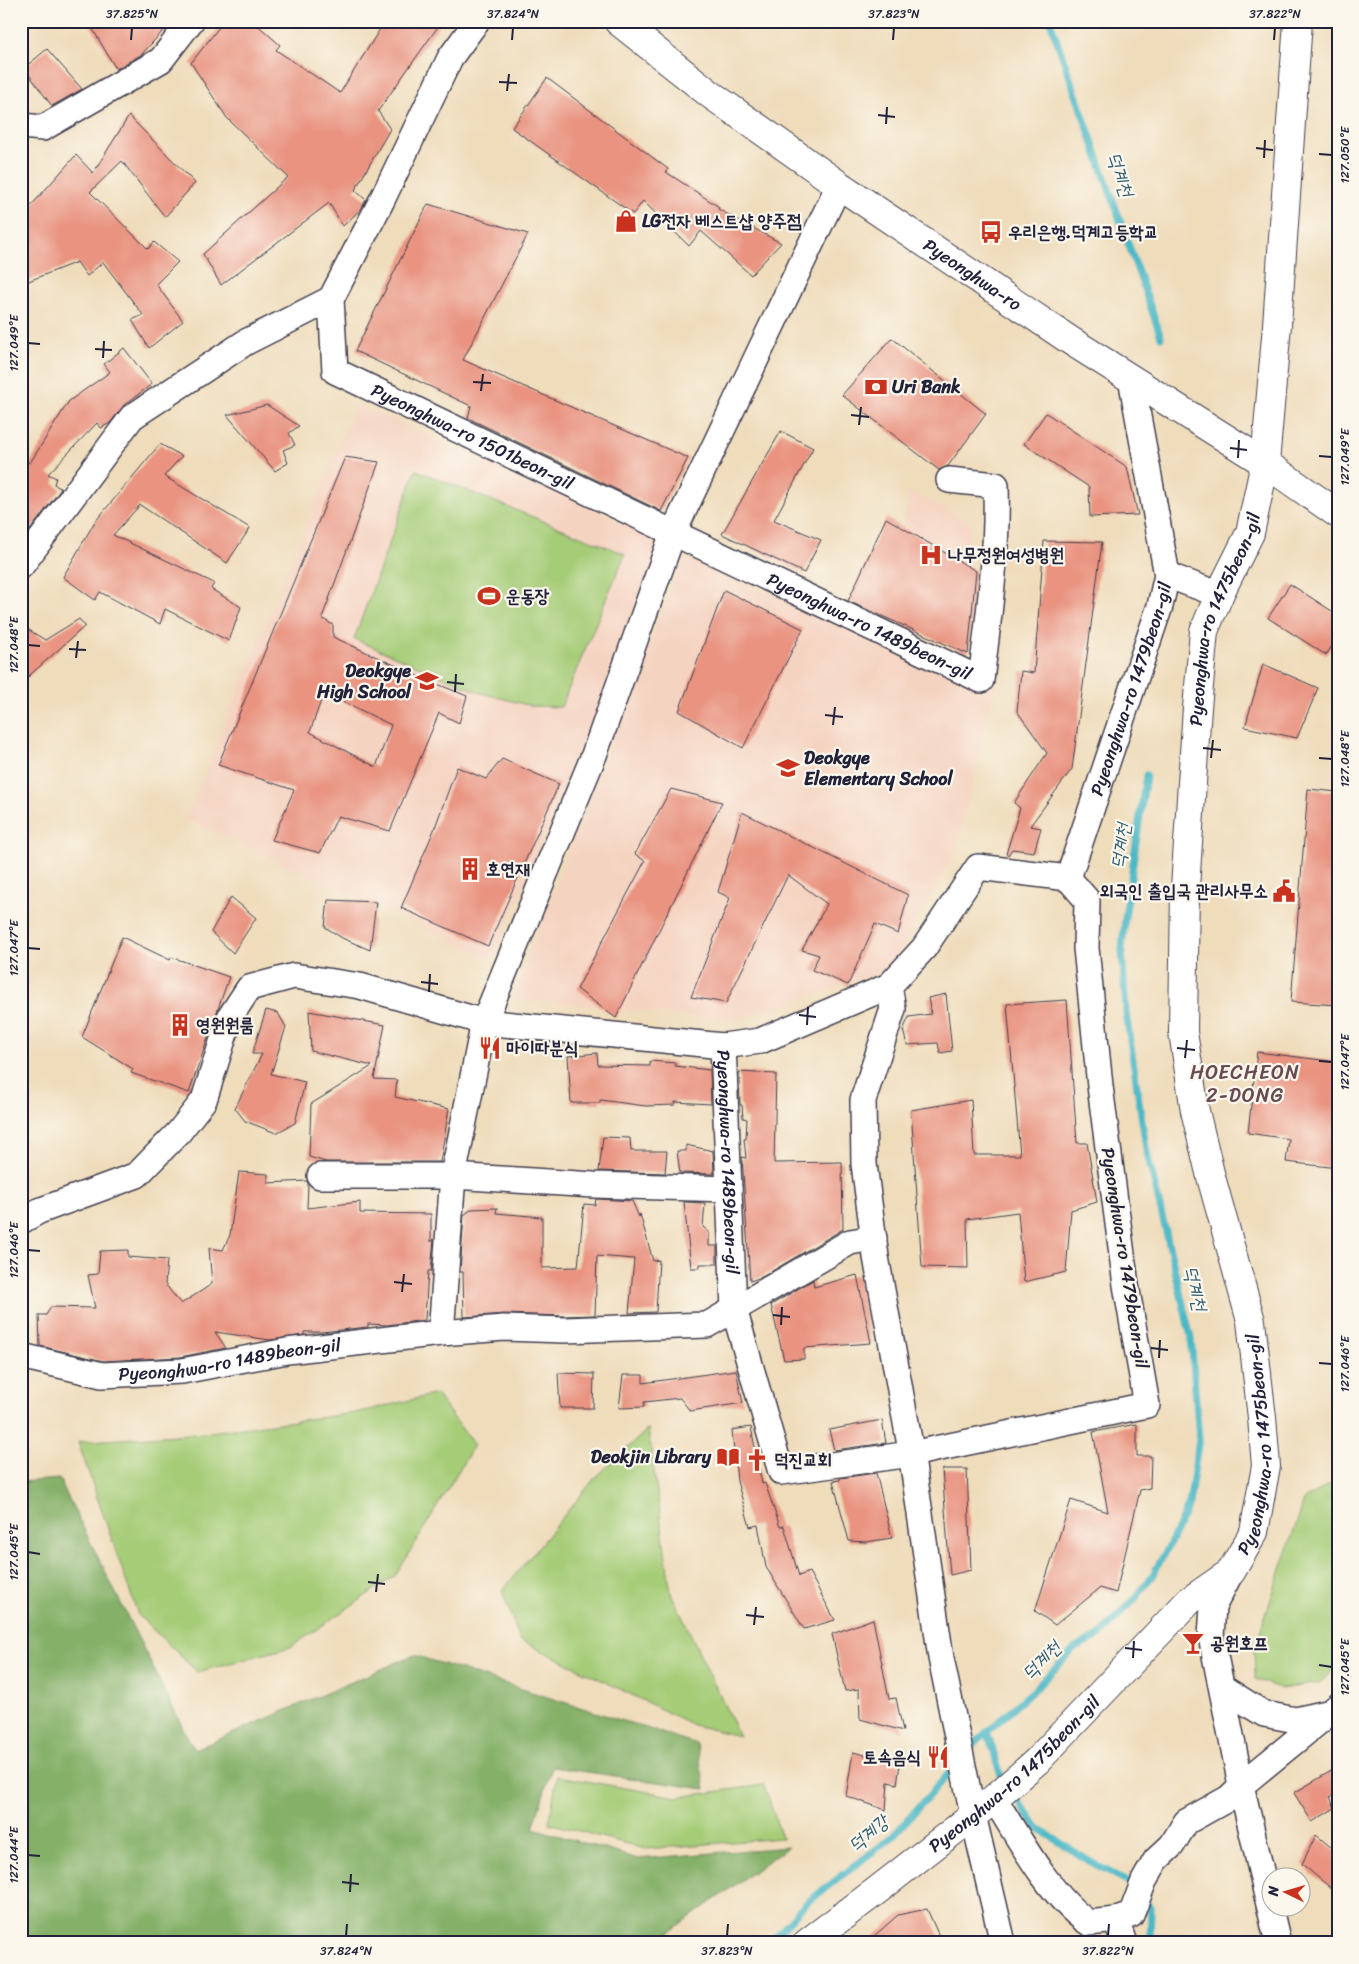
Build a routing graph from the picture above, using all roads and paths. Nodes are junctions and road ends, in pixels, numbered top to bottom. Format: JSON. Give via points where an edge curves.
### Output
{"nodes":[{"id":1,"x":191,"y":21,"type":"edge"},
{"id":2,"x":477,"y":21,"type":"edge"},
{"id":3,"x":618,"y":21,"type":"edge"},
{"id":4,"x":1298,"y":21,"type":"edge"},
{"id":5,"x":21,"y":126,"type":"edge"},
{"id":6,"x":839,"y":185,"type":"junction"},
{"id":7,"x":331,"y":299,"type":"junction"},
{"id":8,"x":1131,"y":378,"type":"junction"},
{"id":9,"x":1265,"y":463,"type":"junction"},
{"id":10,"x":949,"y":480,"type":"dead end"},
{"id":11,"x":1338,"y":514,"type":"edge"},
{"id":12,"x":673,"y":533,"type":"junction"},
{"id":13,"x":21,"y":566,"type":"edge"},
{"id":14,"x":1167,"y":575,"type":"junction"},
{"id":15,"x":1220,"y":595,"type":"junction"},
{"id":16,"x":1068,"y":878,"type":"junction"},
{"id":17,"x":889,"y":986,"type":"junction"},
{"id":18,"x":484,"y":1022,"type":"junction"},
{"id":19,"x":723,"y":1046,"type":"junction"},
{"id":20,"x":320,"y":1176,"type":"dead end"},
{"id":21,"x":453,"y":1176,"type":"junction"},
{"id":22,"x":729,"y":1189,"type":"junction"},
{"id":23,"x":21,"y":1221,"type":"edge"},
{"id":24,"x":874,"y":1238,"type":"junction"},
{"id":25,"x":734,"y":1309,"type":"junction"},
{"id":26,"x":441,"y":1334,"type":"junction"},
{"id":27,"x":21,"y":1356,"type":"edge"},
{"id":28,"x":911,"y":1454,"type":"junction"},
{"id":29,"x":1231,"y":1572,"type":"junction"},
{"id":30,"x":1223,"y":1688,"type":"junction"},
{"id":31,"x":1334,"y":1709,"type":"edge"},
{"id":32,"x":1241,"y":1785,"type":"junction"},
{"id":33,"x":995,"y":1797,"type":"junction"},
{"id":34,"x":973,"y":1815,"type":"junction"},
{"id":35,"x":1125,"y":1924,"type":"edge"},
{"id":36,"x":807,"y":1943,"type":"edge"},
{"id":37,"x":1003,"y":1943,"type":"edge"},
{"id":38,"x":1278,"y":1943,"type":"edge"}],
"edges":[{"from":1,"to":5,"type":"street","via":[[161,60],[43,128]]},
{"from":2,"to":7,"type":"street","via":[[450,58]]},
{"from":3,"to":6,"type":"street","name":"Pyeonghwa-ro","via":[[710,94]]},
{"from":4,"to":9,"type":"street","name":"Pyeonghwa-ro 1475beon-gil"},
{"from":6,"to":8,"type":"street","name":"Pyeonghwa-ro"},
{"from":6,"to":12,"type":"street"},
{"from":7,"to":12,"type":"street","name":"Pyeonghwa-ro 1501beon-gil","via":[[335,370]]},
{"from":7,"to":13,"type":"street","via":[[246,342],[132,417]]},
{"from":8,"to":9,"type":"street","name":"Pyeonghwa-ro"},
{"from":8,"to":14,"type":"street","name":"Pyeonghwa-ro 1479beon-gil"},
{"from":9,"to":11,"type":"street","name":"Pyeonghwa-ro"},
{"from":9,"to":15,"type":"street","name":"Pyeonghwa-ro 1475beon-gil","via":[[1250,533]]},
{"from":10,"to":12,"type":"street","name":"Pyeonghwa-ro 1489beon-gil","via":[[996,485],[992,589],[981,680]]},
{"from":12,"to":18,"type":"street","via":[[594,755]]},
{"from":14,"to":15,"type":"street"},
{"from":14,"to":16,"type":"street","name":"Pyeonghwa-ro 1479beon-gil","via":[[1160,606]]},
{"from":15,"to":29,"type":"street","name":"Pyeonghwa-ro 1475beon-gil","via":[[1204,631],[1197,708],[1185,888],[1183,1032],[1200,1130],[1250,1321],[1263,1426],[1266,1466],[1254,1532]]},
{"from":16,"to":17,"type":"street","via":[[978,867],[924,948]]},
{"from":16,"to":28,"type":"street","name":"Pyeonghwa-ro 1479beon-gil","via":[[1087,900],[1086,948],[1100,1086],[1126,1285],[1148,1405]]},
{"from":17,"to":19,"type":"street","via":[[760,1041]]},
{"from":17,"to":24,"type":"street","via":[[893,1009],[863,1100],[864,1164]]},
{"from":18,"to":19,"type":"street","name":"Pyeonghwa-ro 1489beon-gil"},
{"from":18,"to":21,"type":"street"},
{"from":18,"to":23,"type":"street","name":"Pyeonghwa-ro 1489beon-gil","via":[[360,986],[294,976],[249,988],[230,1017],[204,1100],[143,1169],[137,1175]]},
{"from":19,"to":22,"type":"street","name":"Pyeonghwa-ro 1489beon-gil"},
{"from":20,"to":21,"type":"street"},
{"from":21,"to":22,"type":"street"},
{"from":21,"to":26,"type":"street"},
{"from":22,"to":25,"type":"street","name":"Pyeonghwa-ro 1489beon-gil"},
{"from":24,"to":25,"type":"street","name":"Pyeonghwa-ro 1489beon-gil","via":[[850,1242]]},
{"from":24,"to":28,"type":"street"},
{"from":25,"to":26,"type":"street","name":"Pyeonghwa-ro 1489beon-gil","via":[[707,1325],[564,1330],[504,1328]]},
{"from":25,"to":28,"type":"street","via":[[781,1472]]},
{"from":26,"to":27,"type":"street","name":"Pyeonghwa-ro 1489beon-gil","via":[[286,1351],[182,1371],[102,1375]]},
{"from":28,"to":34,"type":"street","via":[[941,1658]]},
{"from":29,"to":30,"type":"street","name":"Pyeonghwa-ro 1475beon-gil","via":[[1213,1607],[1211,1636]]},
{"from":29,"to":33,"type":"street","name":"Pyeonghwa-ro 1475beon-gil","via":[[1190,1601],[1037,1761]]},
{"from":30,"to":31,"type":"street","via":[[1264,1714],[1296,1720]]},
{"from":30,"to":32,"type":"street","name":"Pyeonghwa-ro 1475beon-gil"},
{"from":31,"to":32,"type":"street"},
{"from":32,"to":35,"type":"street","via":[[1229,1798],[1186,1822],[1172,1845],[1156,1860]]},
{"from":32,"to":38,"type":"street","name":"Pyeonghwa-ro 1475beon-gil"},
{"from":33,"to":34,"type":"street","name":"Pyeonghwa-ro 1475beon-gil"},
{"from":33,"to":35,"type":"street","via":[[1038,1868],[1076,1914],[1089,1923]]},
{"from":34,"to":36,"type":"street","name":"Pyeonghwa-ro 1475beon-gil"},
{"from":34,"to":37,"type":"street"}]}
